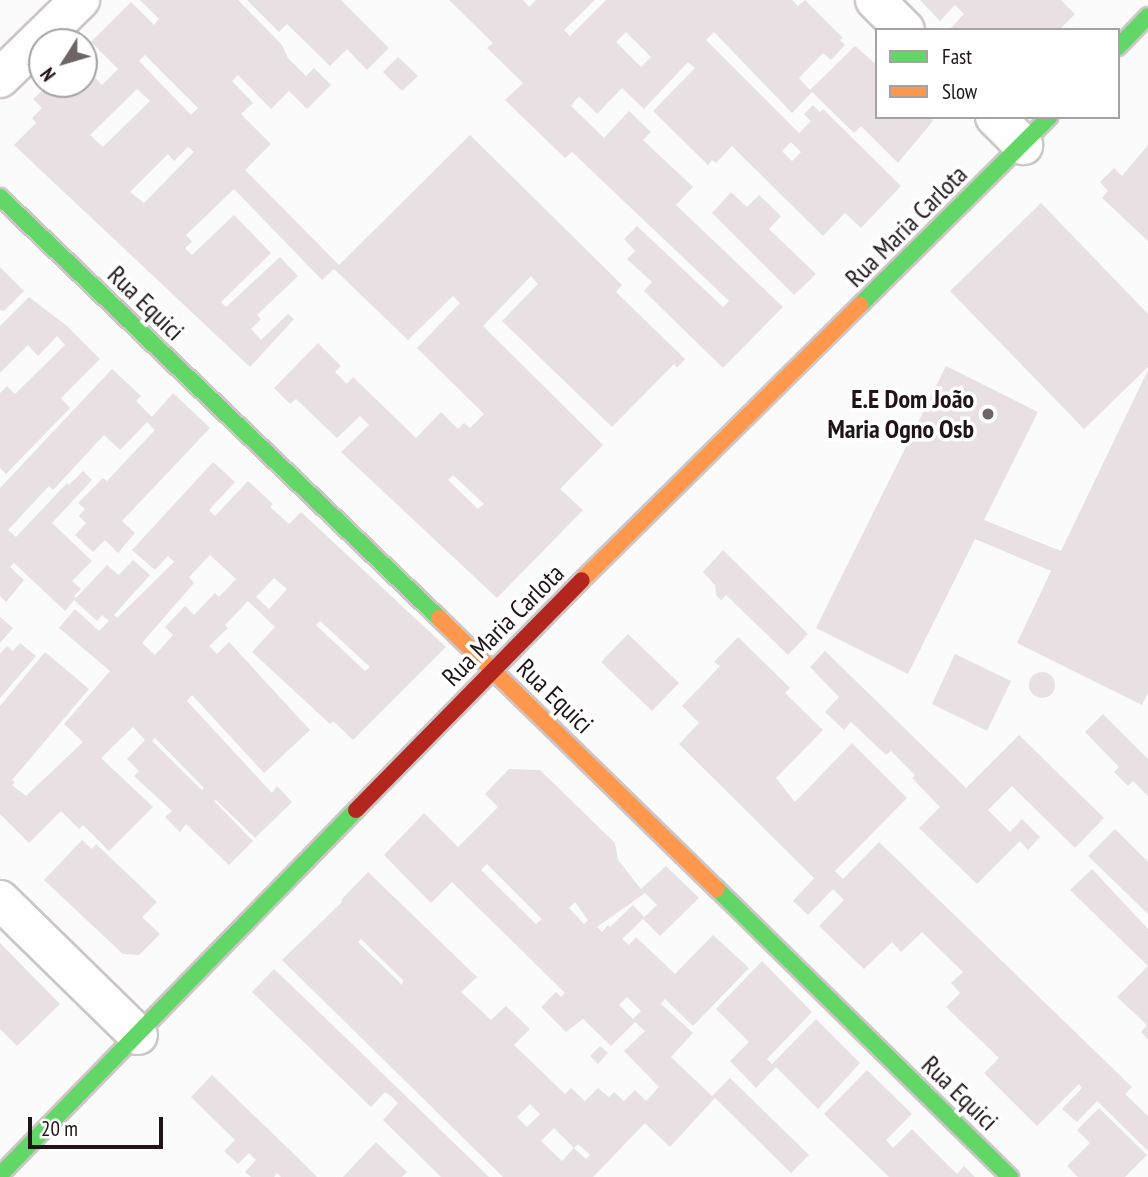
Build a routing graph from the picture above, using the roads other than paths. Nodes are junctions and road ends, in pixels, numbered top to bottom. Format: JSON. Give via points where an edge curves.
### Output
{"nodes":[{"id":1,"x":80,"y":0,"type":"edge"},
{"id":2,"x":875,"y":0,"type":"edge"},
{"id":3,"x":1148,"y":16,"type":"edge"},
{"id":4,"x":903,"y":28,"type":"edge"},
{"id":5,"x":1120,"y":45,"type":"edge"},
{"id":6,"x":0,"y":78,"type":"edge"},
{"id":7,"x":997,"y":119,"type":"edge"},
{"id":8,"x":1047,"y":119,"type":"edge"},
{"id":9,"x":1023,"y":145,"type":"junction"},
{"id":10,"x":0,"y":197,"type":"edge"},
{"id":11,"x":493,"y":669,"type":"junction"},
{"id":12,"x":0,"y":900,"type":"edge"},
{"id":13,"x":138,"y":1035,"type":"junction"},
{"id":14,"x":0,"y":1175,"type":"edge"},
{"id":15,"x":1010,"y":1177,"type":"edge"}],
"edges":[{"from":1,"to":6,"type":"street"},
{"from":2,"to":4,"type":"street"},
{"from":3,"to":5,"type":"street"},
{"from":7,"to":9,"type":"street"},
{"from":8,"to":9,"type":"street","name":"Rua Maria Carlota"},
{"from":9,"to":11,"type":"street","name":"Rua Maria Carlota"},
{"from":10,"to":11,"type":"street","name":"Rua Equici"},
{"from":11,"to":13,"type":"street","name":"Rua Maria Carlota"},
{"from":11,"to":15,"type":"street","name":"Rua Equici"},
{"from":12,"to":13,"type":"street"},
{"from":13,"to":14,"type":"street","name":"Rua Maria Carlota"}]}
